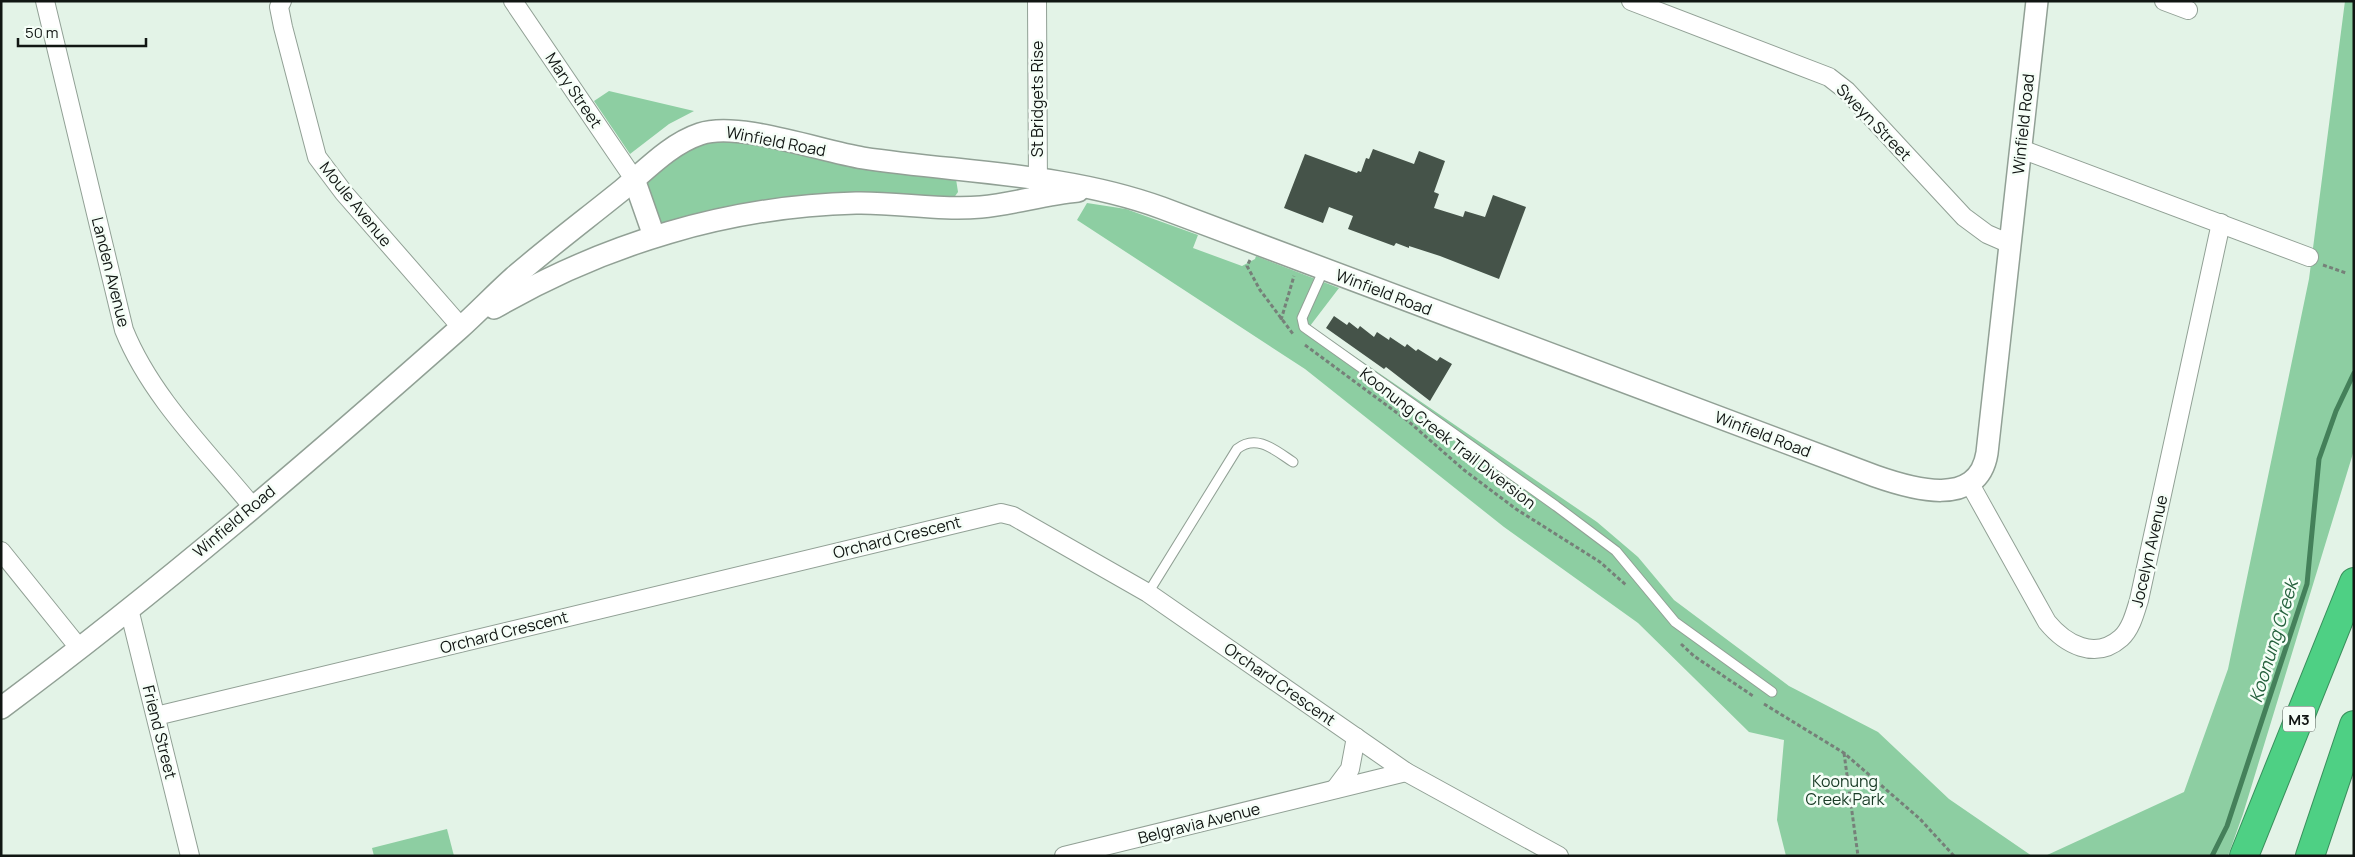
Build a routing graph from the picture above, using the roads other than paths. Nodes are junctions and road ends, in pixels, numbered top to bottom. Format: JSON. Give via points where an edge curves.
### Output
{"nodes":[{"id":1,"x":44,"y":1,"type":"edge"},
{"id":2,"x":282,"y":1,"type":"edge"},
{"id":3,"x":513,"y":1,"type":"edge"},
{"id":4,"x":1037,"y":1,"type":"edge"},
{"id":5,"x":1631,"y":1,"type":"edge"},
{"id":6,"x":2037,"y":1,"type":"edge"},
{"id":7,"x":2164,"y":1,"type":"edge"},
{"id":8,"x":2188,"y":10,"type":"dead end"},
{"id":9,"x":2021,"y":149,"type":"junction"},
{"id":10,"x":634,"y":179,"type":"junction"},
{"id":11,"x":1038,"y":187,"type":"junction"},
{"id":12,"x":2221,"y":223,"type":"junction"},
{"id":13,"x":654,"y":236,"type":"junction"},
{"id":14,"x":2010,"y":244,"type":"junction"},
{"id":15,"x":2308,"y":257,"type":"road end"},
{"id":16,"x":1325,"y":269,"type":"junction"},
{"id":17,"x":461,"y":327,"type":"junction"},
{"id":18,"x":1293,"y":462,"type":"dead end"},
{"id":19,"x":1970,"y":484,"type":"junction"},
{"id":20,"x":252,"y":506,"type":"junction"},
{"id":21,"x":1,"y":551,"type":"edge"},
{"id":22,"x":2354,"y":582,"type":"edge"},
{"id":23,"x":1148,"y":593,"type":"junction"},
{"id":24,"x":129,"y":609,"type":"junction"},
{"id":25,"x":80,"y":649,"type":"junction"},
{"id":26,"x":1772,"y":692,"type":"dead end"},
{"id":27,"x":1,"y":708,"type":"edge"},
{"id":28,"x":156,"y":716,"type":"junction"},
{"id":29,"x":2354,"y":724,"type":"edge"},
{"id":30,"x":1356,"y":737,"type":"junction"},
{"id":31,"x":1406,"y":772,"type":"junction"},
{"id":32,"x":1334,"y":789,"type":"junction"},
{"id":33,"x":190,"y":856,"type":"edge"},
{"id":34,"x":1064,"y":856,"type":"edge"},
{"id":35,"x":1559,"y":856,"type":"edge"},
{"id":36,"x":2244,"y":856,"type":"edge"},
{"id":37,"x":2310,"y":856,"type":"edge"}],
"edges":[{"from":1,"to":20,"type":"street","name":"Landen Avenue","via":[[124,330],[152,384]]},
{"from":2,"to":17,"type":"street","name":"Moule Avenue","via":[[279,7],[283,27],[317,157],[344,193]]},
{"from":3,"to":10,"type":"street","name":"Mary Street"},
{"from":4,"to":11,"type":"street","name":"St Bridgets Rise"},
{"from":5,"to":14,"type":"street","name":"Sweyn Street","via":[[1829,77],[1847,91],[1964,217],[1981,231]]},
{"from":6,"to":9,"type":"street","name":"Winfield Road"},
{"from":7,"to":8,"type":"street"},
{"from":9,"to":12,"type":"street"},
{"from":9,"to":14,"type":"street","name":"Winfield Road"},
{"from":10,"to":11,"type":"street","name":"Winfield Road","via":[[687,140],[725,130]]},
{"from":10,"to":13,"type":"street"},
{"from":10,"to":17,"type":"street","name":"Winfield Road","via":[[515,277]]},
{"from":11,"to":13,"type":"street","name":"Winfield Road","via":[[982,207],[857,203],[792,207],[731,216]]},
{"from":11,"to":16,"type":"street","name":"Winfield Road","via":[[1099,189],[1136,198]]},
{"from":12,"to":15,"type":"street"},
{"from":12,"to":19,"type":"street","name":"Jocelyn Avenue","via":[[2139,600],[2131,623],[2121,638],[2092,650],[2067,642],[2057,634],[2047,622]]},
{"from":13,"to":17,"type":"street","name":"Winfield Road","via":[[544,281]]},
{"from":14,"to":19,"type":"street","name":"Winfield Road","via":[[1986,458],[1983,471]]},
{"from":16,"to":19,"type":"street","name":"Winfield Road","via":[[1892,482],[1938,490]]},
{"from":16,"to":26,"type":"lane","via":[[1302,318],[1304,327],[1616,551],[1675,622]]},
{"from":17,"to":20,"type":"street","name":"Winfield Road"},
{"from":18,"to":23,"type":"lane","via":[[1266,444],[1252,441],[1237,449]]},
{"from":20,"to":24,"type":"street","name":"Winfield Road"},
{"from":21,"to":25,"type":"street"},
{"from":22,"to":36,"type":"highway","number":"M3"},
{"from":23,"to":28,"type":"street","name":"Orchard Crescent","via":[[1013,516],[1001,513]]},
{"from":23,"to":30,"type":"street","name":"Orchard Crescent"},
{"from":24,"to":25,"type":"street","name":"Winfield Road"},
{"from":24,"to":28,"type":"street","name":"Friend Street"},
{"from":25,"to":27,"type":"street","name":"Winfield Road"},
{"from":28,"to":33,"type":"street","name":"Friend Street"},
{"from":29,"to":37,"type":"highway"},
{"from":30,"to":31,"type":"street","name":"Orchard Crescent"},
{"from":30,"to":32,"type":"street","via":[[1350,769]]},
{"from":31,"to":32,"type":"street","name":"Belgravia Avenue"},
{"from":31,"to":35,"type":"street","name":"Orchard Crescent"},
{"from":32,"to":34,"type":"street","name":"Belgravia Avenue"}]}
